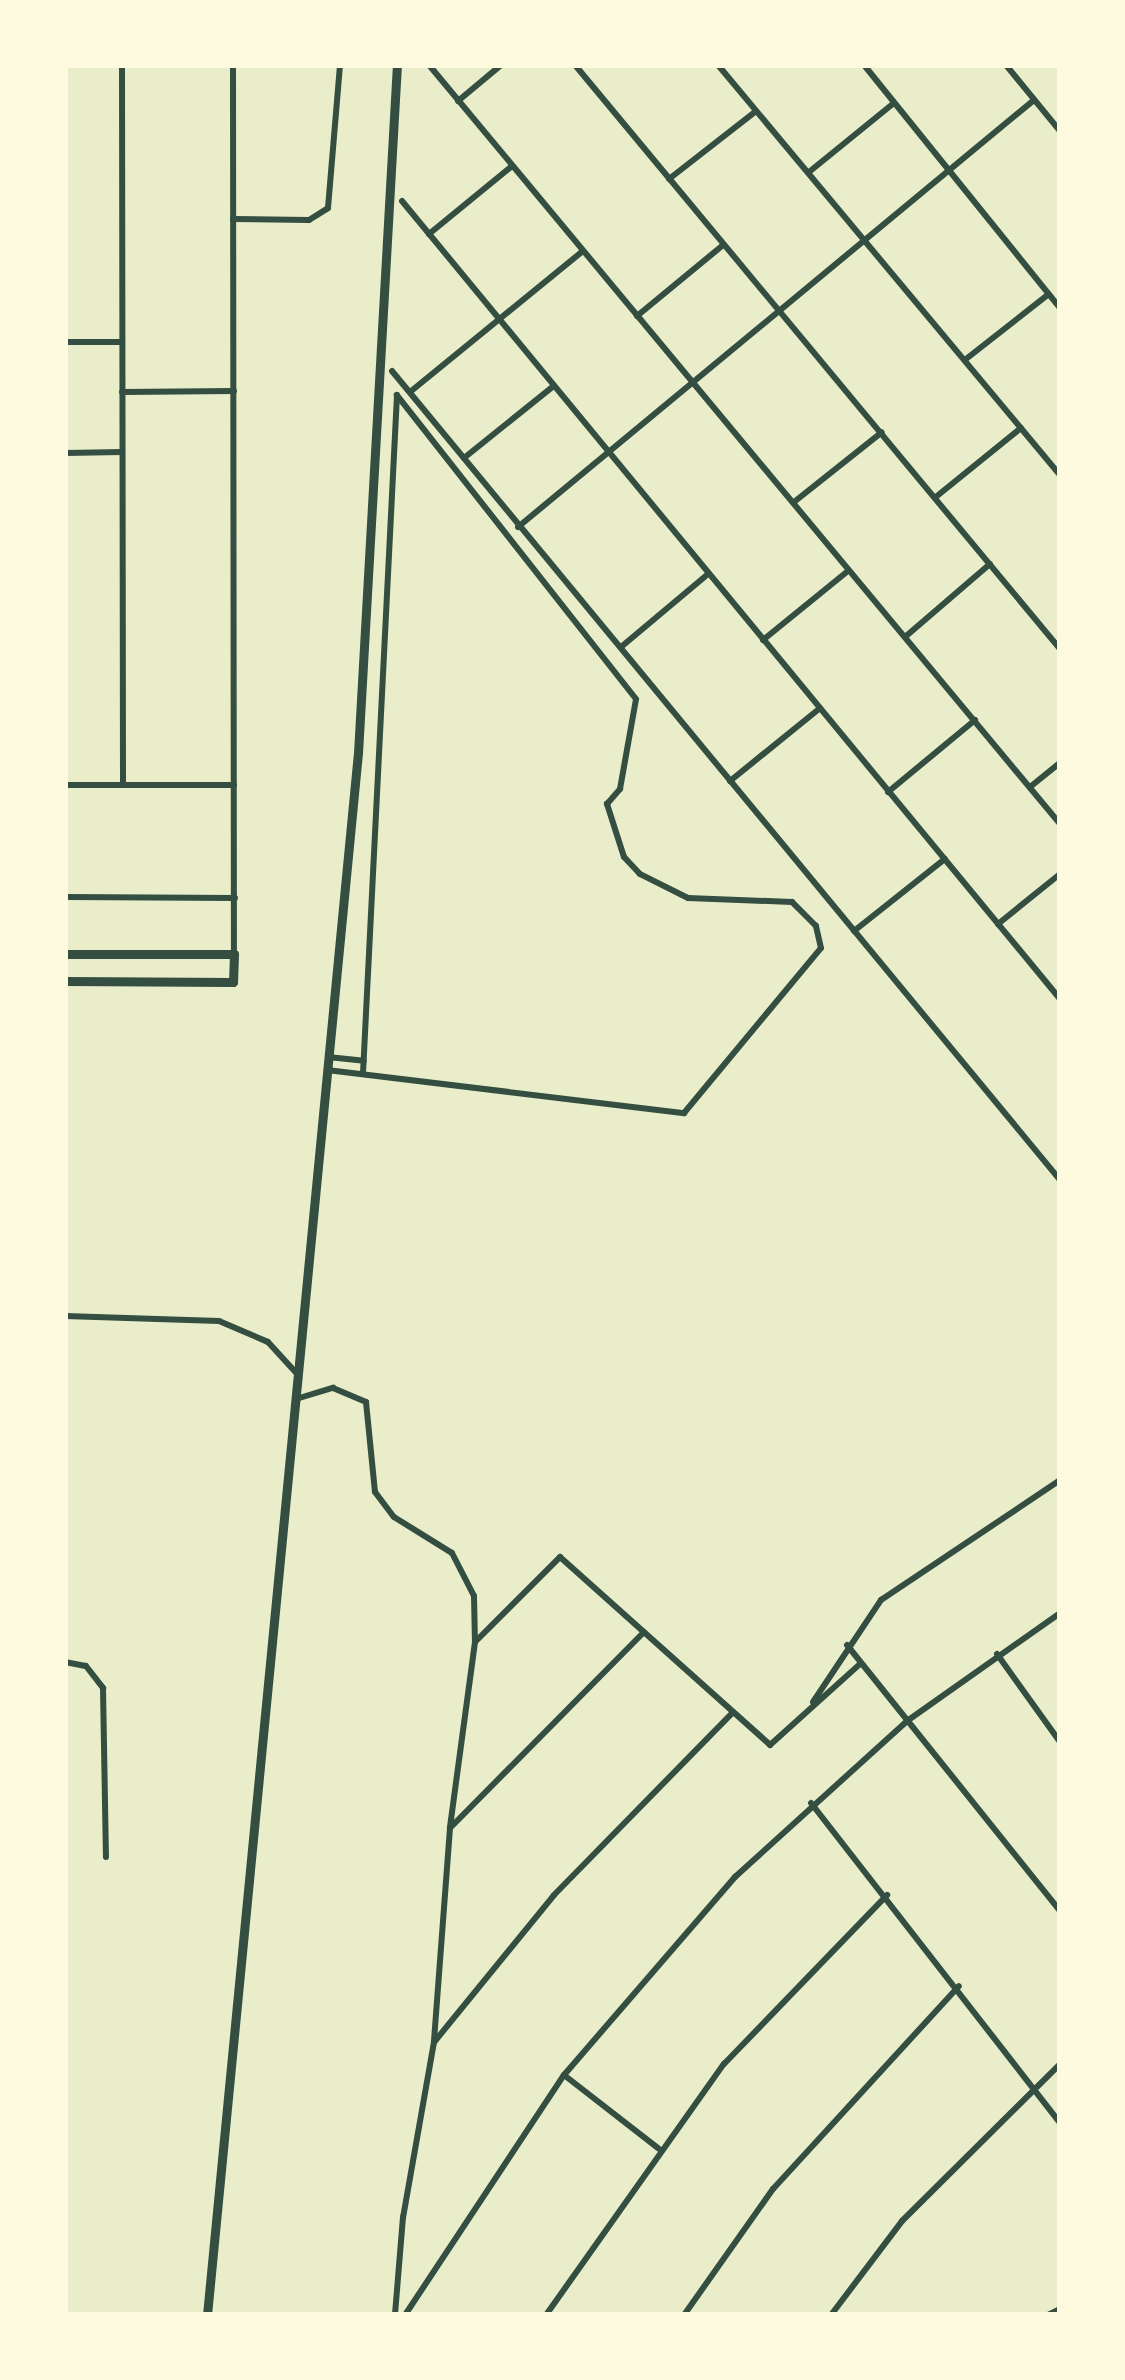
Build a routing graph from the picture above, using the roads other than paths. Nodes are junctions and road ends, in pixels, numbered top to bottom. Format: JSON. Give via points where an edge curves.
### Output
{"nodes":[{"id":1,"x":122,"y":65,"type":"edge"},
{"id":2,"x":233,"y":65,"type":"edge"},
{"id":3,"x":340,"y":65,"type":"edge"},
{"id":4,"x":396,"y":65,"type":"edge"},
{"id":5,"x":429,"y":65,"type":"edge"},
{"id":6,"x":501,"y":65,"type":"edge"},
{"id":7,"x":575,"y":65,"type":"edge"},
{"id":8,"x":718,"y":65,"type":"edge"},
{"id":9,"x":864,"y":65,"type":"edge"},
{"id":10,"x":1006,"y":65,"type":"edge"},
{"id":11,"x":1034,"y":100,"type":"junction"},
{"id":12,"x":458,"y":101,"type":"junction"},
{"id":13,"x":894,"y":103,"type":"junction"},
{"id":14,"x":756,"y":111,"type":"junction"},
{"id":15,"x":1060,"y":131,"type":"edge"},
{"id":16,"x":511,"y":167,"type":"junction"},
{"id":17,"x":954,"y":170,"type":"junction"},
{"id":18,"x":809,"y":172,"type":"junction"},
{"id":19,"x":669,"y":179,"type":"junction"},
{"id":20,"x":402,"y":202,"type":"dead end"},
{"id":21,"x":233,"y":219,"type":"junction"},
{"id":22,"x":429,"y":234,"type":"junction"},
{"id":23,"x":870,"y":242,"type":"junction"},
{"id":24,"x":722,"y":246,"type":"junction"},
{"id":25,"x":582,"y":251,"type":"junction"},
{"id":26,"x":1048,"y":294,"type":"junction"},
{"id":27,"x":1060,"y":308,"type":"edge"},
{"id":28,"x":783,"y":313,"type":"junction"},
{"id":29,"x":637,"y":316,"type":"junction"},
{"id":30,"x":497,"y":322,"type":"junction"},
{"id":31,"x":65,"y":342,"type":"edge"},
{"id":32,"x":122,"y":342,"type":"junction"},
{"id":33,"x":966,"y":359,"type":"junction"},
{"id":34,"x":392,"y":371,"type":"dead end"},
{"id":35,"x":691,"y":384,"type":"junction"},
{"id":36,"x":551,"y":388,"type":"junction"},
{"id":37,"x":122,"y":392,"type":"junction"},
{"id":38,"x":234,"y":392,"type":"junction"},
{"id":39,"x":410,"y":392,"type":"junction"},
{"id":40,"x":1021,"y":428,"type":"junction"},
{"id":41,"x":882,"y":432,"type":"junction"},
{"id":42,"x":122,"y":452,"type":"junction"},
{"id":43,"x":65,"y":453,"type":"edge"},
{"id":44,"x":604,"y":454,"type":"junction"},
{"id":45,"x":464,"y":458,"type":"junction"},
{"id":46,"x":1060,"y":474,"type":"edge"},
{"id":47,"x":937,"y":496,"type":"junction"},
{"id":48,"x":794,"y":502,"type":"junction"},
{"id":49,"x":518,"y":526,"type":"junction"},
{"id":50,"x":990,"y":564,"type":"junction"},
{"id":51,"x":848,"y":571,"type":"junction"},
{"id":52,"x":708,"y":574,"type":"junction"},
{"id":53,"x":905,"y":636,"type":"junction"},
{"id":54,"x":763,"y":640,"type":"junction"},
{"id":55,"x":621,"y":647,"type":"junction"},
{"id":56,"x":1060,"y":649,"type":"edge"},
{"id":57,"x":818,"y":708,"type":"junction"},
{"id":58,"x":975,"y":720,"type":"junction"},
{"id":59,"x":1060,"y":763,"type":"edge"},
{"id":60,"x":730,"y":780,"type":"junction"},
{"id":61,"x":65,"y":784,"type":"edge"},
{"id":62,"x":123,"y":785,"type":"junction"},
{"id":63,"x":234,"y":785,"type":"junction"},
{"id":64,"x":1030,"y":788,"type":"junction"},
{"id":65,"x":888,"y":792,"type":"junction"},
{"id":66,"x":1060,"y":824,"type":"edge"},
{"id":67,"x":945,"y":858,"type":"junction"},
{"id":68,"x":1060,"y":874,"type":"edge"},
{"id":69,"x":65,"y":898,"type":"edge"},
{"id":70,"x":235,"y":898,"type":"junction"},
{"id":71,"x":998,"y":924,"type":"junction"},
{"id":72,"x":854,"y":931,"type":"junction"},
{"id":73,"x":65,"y":954,"type":"edge"},
{"id":74,"x":234,"y":954,"type":"junction"},
{"id":75,"x":65,"y":982,"type":"edge"},
{"id":76,"x":1060,"y":999,"type":"edge"},
{"id":77,"x":328,"y":1057,"type":"junction"},
{"id":78,"x":364,"y":1061,"type":"junction"},
{"id":79,"x":327,"y":1070,"type":"junction"},
{"id":80,"x":363,"y":1073,"type":"junction"},
{"id":81,"x":1060,"y":1180,"type":"edge"},
{"id":82,"x":65,"y":1316,"type":"edge"},
{"id":83,"x":300,"y":1377,"type":"junction"},
{"id":84,"x":296,"y":1399,"type":"junction"},
{"id":85,"x":1060,"y":1480,"type":"edge"},
{"id":86,"x":1060,"y":1613,"type":"edge"},
{"id":87,"x":644,"y":1632,"type":"junction"},
{"id":88,"x":475,"y":1642,"type":"junction"},
{"id":89,"x":847,"y":1645,"type":"junction"},
{"id":90,"x":998,"y":1654,"type":"junction"},
{"id":91,"x":65,"y":1662,"type":"edge"},
{"id":92,"x":861,"y":1662,"type":"junction"},
{"id":93,"x":810,"y":1707,"type":"junction"},
{"id":94,"x":732,"y":1712,"type":"junction"},
{"id":95,"x":908,"y":1721,"type":"junction"},
{"id":96,"x":1060,"y":1742,"type":"edge"},
{"id":97,"x":812,"y":1803,"type":"junction"},
{"id":98,"x":450,"y":1828,"type":"junction"},
{"id":99,"x":106,"y":1857,"type":"dead end"},
{"id":100,"x":887,"y":1895,"type":"junction"},
{"id":101,"x":1060,"y":1910,"type":"edge"},
{"id":102,"x":959,"y":1986,"type":"junction"},
{"id":103,"x":434,"y":2042,"type":"junction"},
{"id":104,"x":1060,"y":2064,"type":"edge"},
{"id":105,"x":564,"y":2076,"type":"junction"},
{"id":106,"x":1032,"y":2087,"type":"junction"},
{"id":107,"x":1060,"y":2123,"type":"edge"},
{"id":108,"x":659,"y":2149,"type":"junction"},
{"id":109,"x":1060,"y":2309,"type":"edge"},
{"id":110,"x":207,"y":2315,"type":"edge"},
{"id":111,"x":395,"y":2315,"type":"edge"},
{"id":112,"x":405,"y":2315,"type":"edge"},
{"id":113,"x":546,"y":2315,"type":"edge"},
{"id":114,"x":684,"y":2315,"type":"edge"},
{"id":115,"x":831,"y":2315,"type":"edge"},
{"id":116,"x":1048,"y":2315,"type":"edge"}],
"edges":[{"from":1,"to":32,"type":"street"},
{"from":2,"to":21,"type":"street"},
{"from":3,"to":21,"type":"street","via":[[328,208],[309,220]]},
{"from":4,"to":77,"type":"street","via":[[360,735]]},
{"from":5,"to":12,"type":"street"},
{"from":6,"to":12,"type":"street"},
{"from":7,"to":19,"type":"street"},
{"from":8,"to":14,"type":"street"},
{"from":9,"to":13,"type":"street"},
{"from":10,"to":11,"type":"street"},
{"from":11,"to":15,"type":"street"},
{"from":11,"to":17,"type":"street"},
{"from":12,"to":16,"type":"street"},
{"from":13,"to":17,"type":"street"},
{"from":13,"to":18,"type":"street"},
{"from":14,"to":18,"type":"street"},
{"from":14,"to":19,"type":"street"},
{"from":16,"to":22,"type":"street"},
{"from":16,"to":25,"type":"street"},
{"from":17,"to":23,"type":"street"},
{"from":17,"to":26,"type":"street"},
{"from":18,"to":23,"type":"street"},
{"from":19,"to":24,"type":"street"},
{"from":20,"to":22,"type":"street"},
{"from":21,"to":38,"type":"street"},
{"from":22,"to":30,"type":"street"},
{"from":23,"to":28,"type":"street"},
{"from":23,"to":33,"type":"street"},
{"from":24,"to":28,"type":"street"},
{"from":24,"to":29,"type":"street"},
{"from":25,"to":29,"type":"street"},
{"from":25,"to":30,"type":"street"},
{"from":26,"to":27,"type":"street"},
{"from":26,"to":33,"type":"street"},
{"from":28,"to":35,"type":"street"},
{"from":28,"to":41,"type":"street"},
{"from":29,"to":35,"type":"street"},
{"from":30,"to":36,"type":"street"},
{"from":30,"to":39,"type":"street"},
{"from":31,"to":32,"type":"street"},
{"from":32,"to":37,"type":"street"},
{"from":33,"to":40,"type":"street"},
{"from":34,"to":39,"type":"street"},
{"from":35,"to":44,"type":"street"},
{"from":35,"to":48,"type":"street"},
{"from":36,"to":44,"type":"street"},
{"from":36,"to":45,"type":"street"},
{"from":37,"to":38,"type":"street"},
{"from":37,"to":42,"type":"street"},
{"from":38,"to":63,"type":"street"},
{"from":39,"to":45,"type":"street"},
{"from":40,"to":46,"type":"street"},
{"from":40,"to":47,"type":"street"},
{"from":41,"to":47,"type":"street"},
{"from":41,"to":48,"type":"street"},
{"from":42,"to":43,"type":"street"},
{"from":42,"to":62,"type":"street"},
{"from":44,"to":49,"type":"street"},
{"from":44,"to":52,"type":"street"},
{"from":45,"to":49,"type":"street"},
{"from":47,"to":50,"type":"street"},
{"from":48,"to":51,"type":"street"},
{"from":49,"to":55,"type":"street"},
{"from":50,"to":53,"type":"street"},
{"from":50,"to":56,"type":"street"},
{"from":51,"to":53,"type":"street"},
{"from":51,"to":54,"type":"street"},
{"from":52,"to":54,"type":"street"},
{"from":52,"to":55,"type":"street"},
{"from":53,"to":58,"type":"street"},
{"from":54,"to":57,"type":"street"},
{"from":55,"to":60,"type":"street"},
{"from":57,"to":60,"type":"street"},
{"from":57,"to":65,"type":"street"},
{"from":58,"to":64,"type":"street"},
{"from":58,"to":65,"type":"street"},
{"from":59,"to":64,"type":"street"},
{"from":60,"to":72,"type":"street"},
{"from":61,"to":62,"type":"street"},
{"from":62,"to":63,"type":"street"},
{"from":63,"to":70,"type":"street"},
{"from":64,"to":66,"type":"street"},
{"from":65,"to":67,"type":"street"},
{"from":67,"to":71,"type":"street"},
{"from":67,"to":72,"type":"street"},
{"from":68,"to":71,"type":"street"},
{"from":69,"to":70,"type":"street"},
{"from":70,"to":74,"type":"street"},
{"from":71,"to":76,"type":"street"},
{"from":72,"to":81,"type":"street"},
{"from":73,"to":74,"type":"street"},
{"from":74,"to":75,"type":"street","via":[[233,982]]},
{"from":77,"to":78,"type":"street"},
{"from":77,"to":79,"type":"street"},
{"from":78,"to":80,"type":"street"},
{"from":78,"to":80,"type":"street","via":[[396,395],[636,699],[620,789],[608,804],[624,857],[640,874],[688,898],[792,902],[816,926],[821,948],[684,1113]]},
{"from":79,"to":80,"type":"street"},
{"from":79,"to":83,"type":"street"},
{"from":82,"to":83,"type":"street","via":[[220,1320],[268,1342]]},
{"from":83,"to":84,"type":"street"},
{"from":84,"to":88,"type":"street","via":[[334,1388],[366,1402],[376,1492],[394,1517],[462,1564],[474,1596]]},
{"from":84,"to":110,"type":"street"},
{"from":85,"to":89,"type":"street","via":[[881,1600]]},
{"from":86,"to":90,"type":"street"},
{"from":87,"to":88,"type":"street","via":[[560,1557]]},
{"from":87,"to":94,"type":"street"},
{"from":87,"to":98,"type":"street"},
{"from":88,"to":98,"type":"street"},
{"from":89,"to":92,"type":"street"},
{"from":89,"to":93,"type":"street"},
{"from":90,"to":95,"type":"street"},
{"from":90,"to":96,"type":"street"},
{"from":91,"to":99,"type":"street","via":[[86,1666],[103,1688]]},
{"from":92,"to":93,"type":"street"},
{"from":92,"to":95,"type":"street"},
{"from":93,"to":94,"type":"street","via":[[770,1745]]},
{"from":94,"to":103,"type":"street","via":[[566,1882]]},
{"from":95,"to":97,"type":"street"},
{"from":95,"to":101,"type":"street"},
{"from":97,"to":100,"type":"street"},
{"from":97,"to":105,"type":"street","via":[[650,1970]]},
{"from":98,"to":103,"type":"street"},
{"from":100,"to":102,"type":"street"},
{"from":100,"to":108,"type":"street","via":[[803,1975]]},
{"from":102,"to":106,"type":"street"},
{"from":102,"to":114,"type":"street","via":[[773,2189]]},
{"from":103,"to":111,"type":"street","via":[[403,2217]]},
{"from":104,"to":106,"type":"street"},
{"from":105,"to":108,"type":"street"},
{"from":105,"to":112,"type":"street"},
{"from":106,"to":107,"type":"street"},
{"from":106,"to":115,"type":"street","via":[[902,2222]]},
{"from":108,"to":113,"type":"street"},
{"from":109,"to":116,"type":"street"}]}
